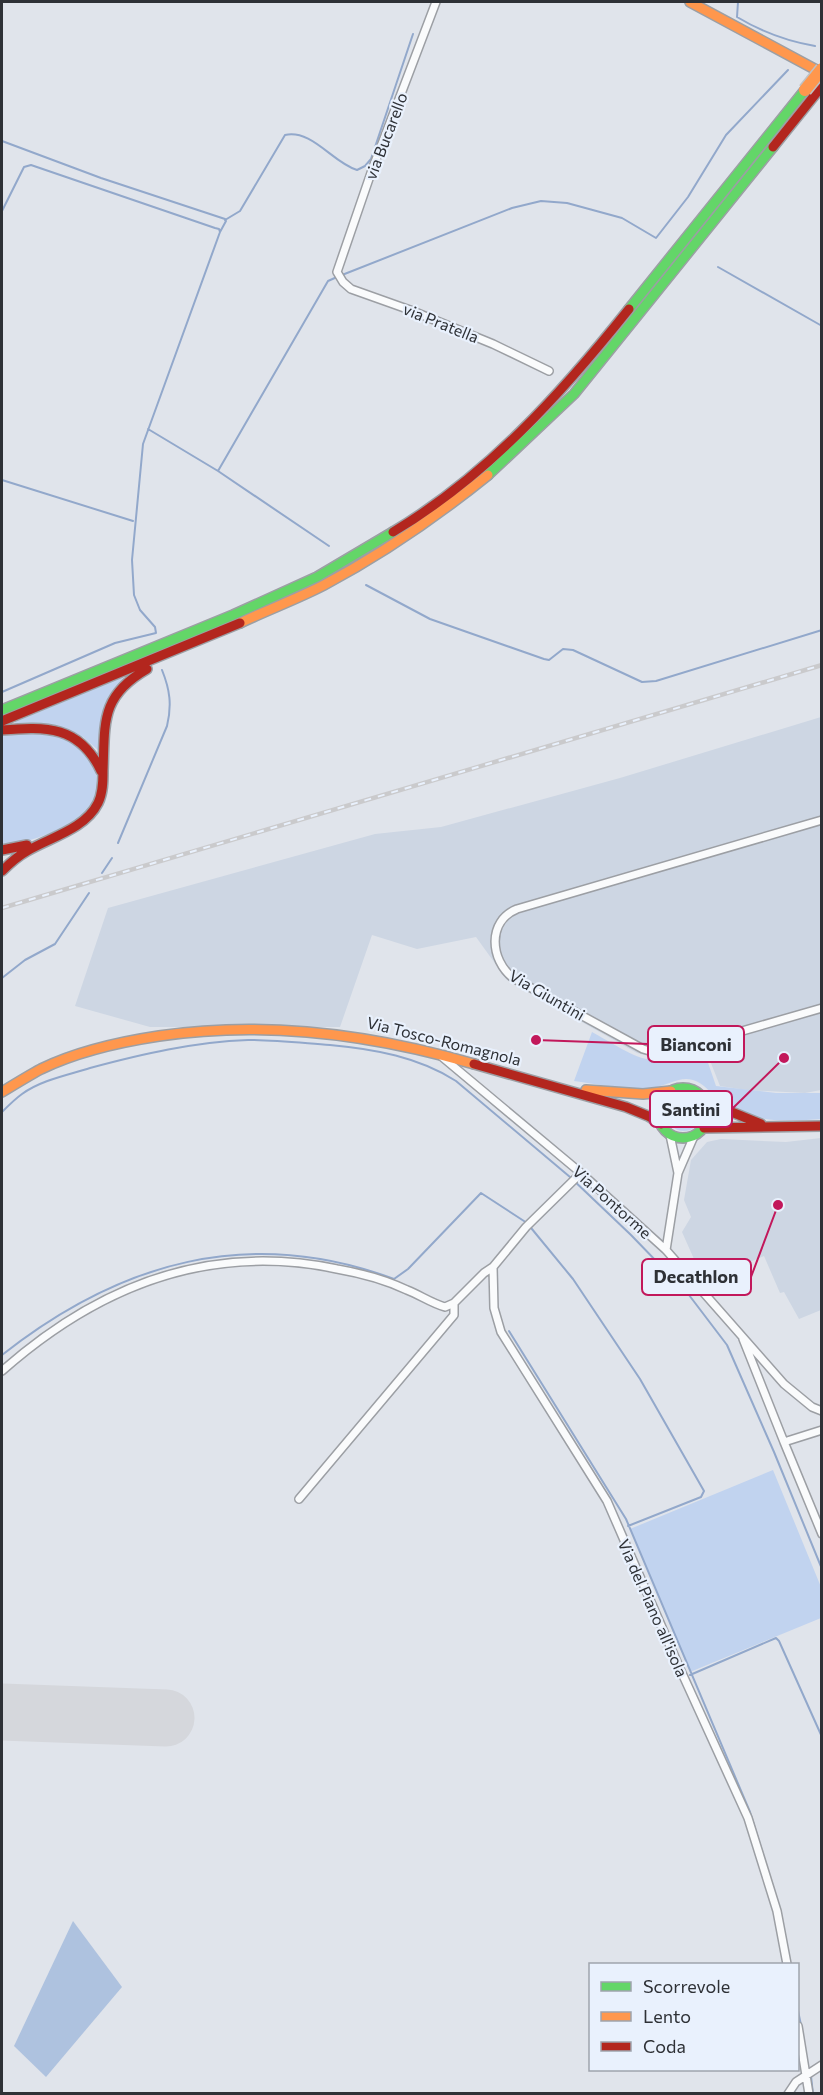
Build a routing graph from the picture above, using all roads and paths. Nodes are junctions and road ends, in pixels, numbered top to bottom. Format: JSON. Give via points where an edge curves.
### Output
{"nodes":[{"id":1,"x":436,"y":2,"type":"edge"},
{"id":2,"x":690,"y":2,"type":"edge"},
{"id":3,"x":822,"y":71,"type":"edge"},
{"id":4,"x":814,"y":90,"type":"edge"},
{"id":5,"x":337,"y":272,"type":"joint"},
{"id":6,"x":549,"y":371,"type":"dead end"},
{"id":7,"x":180,"y":648,"type":"junction"},
{"id":8,"x":2,"y":710,"type":"edge"},
{"id":9,"x":2,"y":721,"type":"edge"},
{"id":10,"x":2,"y":730,"type":"edge"},
{"id":11,"x":102,"y":775,"type":"junction"},
{"id":12,"x":822,"y":820,"type":"edge"},
{"id":13,"x":48,"y":839,"type":"junction"},
{"id":14,"x":2,"y":850,"type":"edge"},
{"id":15,"x":2,"y":871,"type":"edge"},
{"id":16,"x":822,"y":1008,"type":"edge"},
{"id":17,"x":441,"y":1056,"type":"junction"},
{"id":18,"x":565,"y":1088,"type":"junction"},
{"id":19,"x":671,"y":1091,"type":"junction"},
{"id":20,"x":2,"y":1092,"type":"edge"},
{"id":21,"x":706,"y":1102,"type":"junction"},
{"id":22,"x":661,"y":1124,"type":"junction"},
{"id":23,"x":767,"y":1126,"type":"junction"},
{"id":24,"x":822,"y":1126,"type":"edge"},
{"id":25,"x":699,"y":1132,"type":"junction"},
{"id":26,"x":670,"y":1135,"type":"junction"},
{"id":27,"x":678,"y":1173,"type":"junction"},
{"id":28,"x":576,"y":1178,"type":"junction"},
{"id":29,"x":666,"y":1250,"type":"junction"},
{"id":30,"x":493,"y":1267,"type":"junction"},
{"id":31,"x":454,"y":1303,"type":"junction"},
{"id":32,"x":741,"y":1334,"type":"junction"},
{"id":33,"x":2,"y":1371,"type":"edge"},
{"id":34,"x":822,"y":1411,"type":"edge"},
{"id":35,"x":822,"y":1430,"type":"edge"},
{"id":36,"x":784,"y":1442,"type":"junction"},
{"id":37,"x":299,"y":1499,"type":"dead end"},
{"id":38,"x":822,"y":1534,"type":"edge"},
{"id":39,"x":787,"y":1963,"type":"edge"},
{"id":40,"x":799,"y":2031,"type":"edge"},
{"id":41,"x":822,"y":2065,"type":"edge"},
{"id":42,"x":807,"y":2074,"type":"junction"},
{"id":43,"x":788,"y":2094,"type":"edge"},
{"id":44,"x":809,"y":2094,"type":"edge"}],
"edges":[{"from":1,"to":5,"type":"street","name":"via Bucarello"},
{"from":2,"to":3,"type":"main road"},
{"from":3,"to":4,"type":"main road","bridge":true},
{"from":4,"to":7,"type":"main road","via":[[590,376],[502,464],[436,516],[332,581]]},
{"from":4,"to":8,"type":"main road","via":[[583,367],[536,418],[464,481],[406,524],[317,577]]},
{"from":5,"to":6,"type":"street","name":"via Pratella","via":[[351,289],[410,310]]},
{"from":7,"to":9,"type":"main road"},
{"from":7,"to":11,"type":"main road","via":[[131,678],[114,696],[105,719]]},
{"from":10,"to":11,"type":"main road","via":[[41,728],[69,734],[92,752]]},
{"from":11,"to":13,"type":"main road","via":[[101,796],[93,813],[82,823]]},
{"from":12,"to":16,"type":"street","name":"Via Giuntini","via":[[517,909],[500,921],[495,942],[503,969],[513,978],[653,1052],[673,1051]]},
{"from":13,"to":14,"type":"main road"},
{"from":13,"to":15,"type":"main road","via":[[18,855]]},
{"from":17,"to":18,"type":"main road","name":"Via Tosco-Romagnola"},
{"from":17,"to":20,"type":"main road","name":"Via Tosco-Romagnola","via":[[379,1040],[313,1031],[168,1034],[73,1056]]},
{"from":17,"to":28,"type":"street","name":"Via Pontorme"},
{"from":18,"to":19,"type":"main road","via":[[643,1094]]},
{"from":18,"to":22,"type":"main road","via":[[637,1110]]},
{"from":19,"to":21,"type":"main road","via":[[695,1090]]},
{"from":19,"to":22,"type":"main road","via":[[660,1103]]},
{"from":21,"to":23,"type":"main road"},
{"from":21,"to":25,"type":"main road","via":[[708,1118]]},
{"from":22,"to":26,"type":"main road"},
{"from":23,"to":24,"type":"main road"},
{"from":23,"to":25,"type":"main road"},
{"from":25,"to":26,"type":"main road","via":[[684,1138]]},
{"from":25,"to":27,"type":"street"},
{"from":26,"to":27,"type":"street"},
{"from":27,"to":29,"type":"street"},
{"from":28,"to":29,"type":"street","name":"Via Pontorme"},
{"from":28,"to":30,"type":"street","via":[[526,1227]]},
{"from":29,"to":32,"type":"street","name":"Via Pontorme"},
{"from":30,"to":31,"type":"street"},
{"from":30,"to":39,"type":"street","name":"Via del Piano all'isola","via":[[494,1308],[501,1332],[607,1501],[748,1818],[777,1911]]},
{"from":31,"to":33,"type":"street","via":[[444,1307],[405,1289],[328,1267],[275,1261],[215,1264],[170,1273],[77,1313]]},
{"from":31,"to":37,"type":"street","via":[[454,1315]]},
{"from":32,"to":34,"type":"street","name":"Via Pontorme","via":[[784,1384]]},
{"from":32,"to":36,"type":"street"},
{"from":35,"to":36,"type":"street"},
{"from":36,"to":38,"type":"street"},
{"from":40,"to":42,"type":"street"},
{"from":41,"to":42,"type":"street"},
{"from":42,"to":43,"type":"street"},
{"from":42,"to":44,"type":"street"}]}
